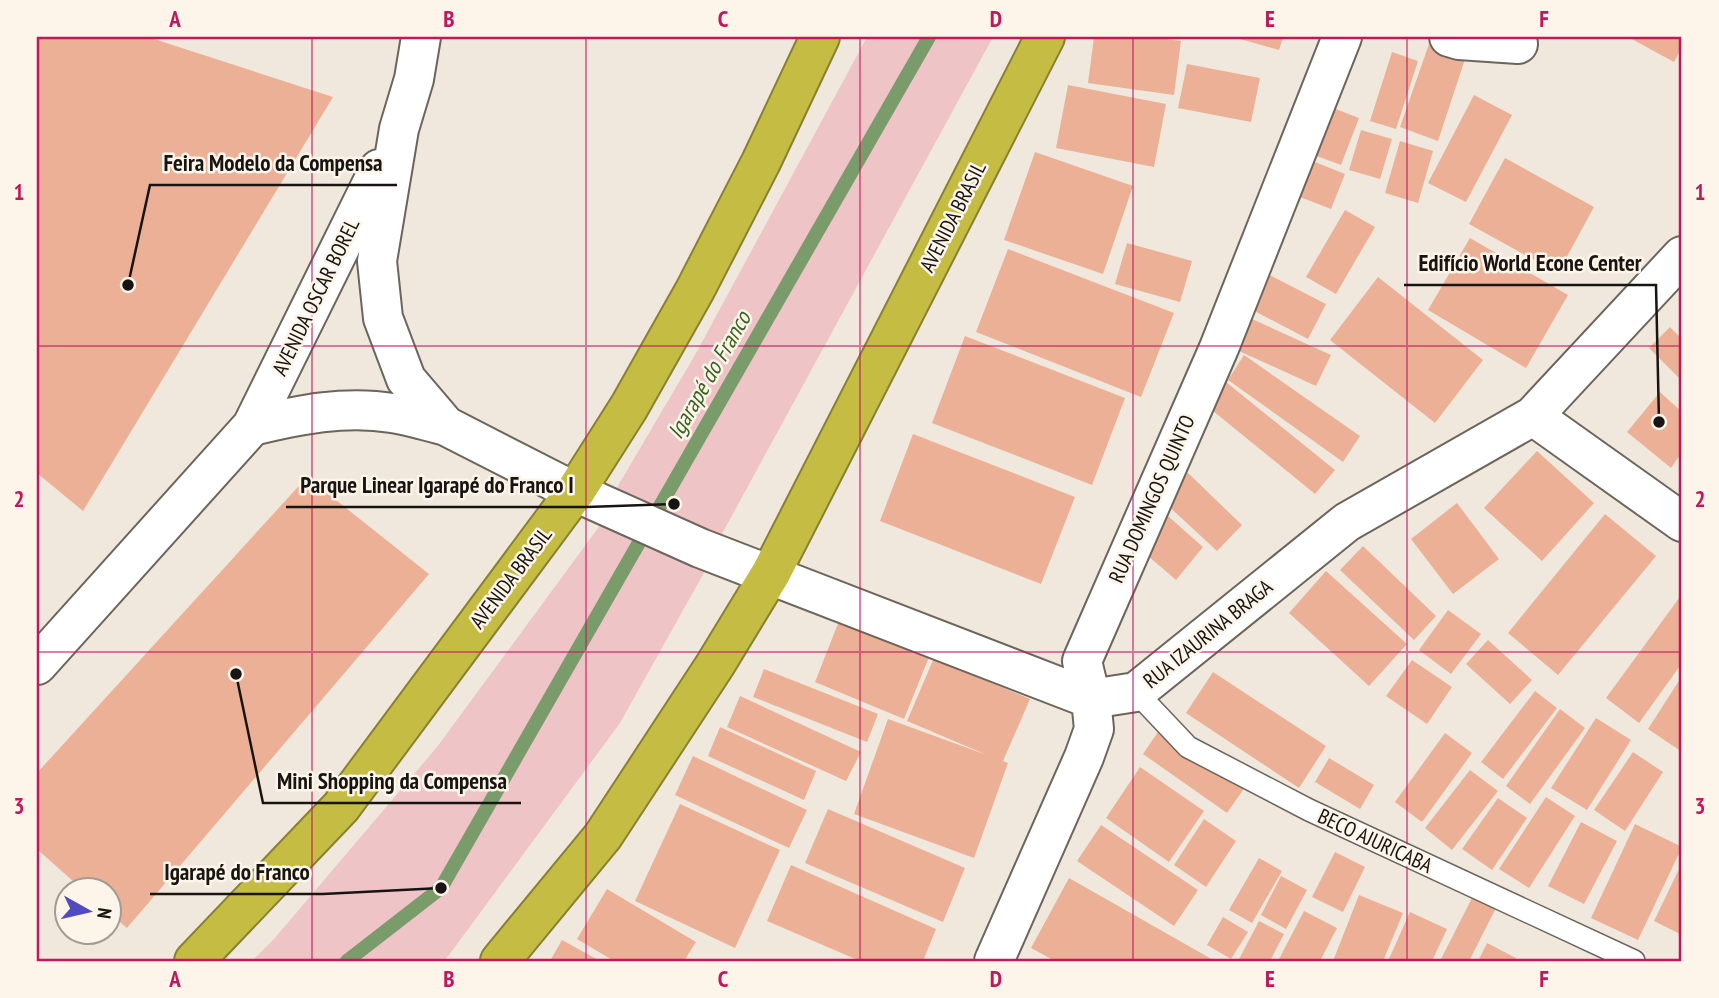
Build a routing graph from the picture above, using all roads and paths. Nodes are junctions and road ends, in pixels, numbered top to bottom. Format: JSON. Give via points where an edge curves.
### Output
{"nodes":[{"id":1,"x":421,"y":37,"type":"edge"},
{"id":2,"x":820,"y":37,"type":"edge"},
{"id":3,"x":1045,"y":37,"type":"edge"},
{"id":4,"x":1342,"y":37,"type":"edge"},
{"id":5,"x":1449,"y":37,"type":"edge"},
{"id":6,"x":1518,"y":44,"type":"dead end"},
{"id":7,"x":399,"y":130,"type":"junction"},
{"id":8,"x":1682,"y":256,"type":"edge"},
{"id":9,"x":1532,"y":416,"type":"junction"},
{"id":10,"x":252,"y":426,"type":"junction"},
{"id":11,"x":446,"y":426,"type":"junction"},
{"id":12,"x":575,"y":492,"type":"junction"},
{"id":13,"x":1682,"y":522,"type":"edge"},
{"id":14,"x":771,"y":573,"type":"junction"},
{"id":15,"x":37,"y":665,"type":"edge"},
{"id":16,"x":1136,"y":692,"type":"junction"},
{"id":17,"x":1091,"y":699,"type":"junction"},
{"id":18,"x":194,"y":961,"type":"edge"},
{"id":19,"x":500,"y":961,"type":"edge"},
{"id":20,"x":994,"y":961,"type":"edge"},
{"id":21,"x":1634,"y":961,"type":"edge"}],
"edges":[{"from":1,"to":7,"type":"street","name":"AVENIDA OSCAR BOREL"},
{"from":2,"to":12,"type":"highway","name":"AVENIDA BRASIL","via":[[695,290]]},
{"from":3,"to":14,"type":"highway","name":"AVENIDA BRASIL"},
{"from":4,"to":17,"type":"street","name":"RUA DOMINGOS QUINTO","via":[[1219,348],[1082,661]]},
{"from":5,"to":6,"type":"street"},
{"from":7,"to":10,"type":"street","name":"AVENIDA OSCAR BOREL"},
{"from":7,"to":11,"type":"street","name":"AVENIDA OSCAR BOREL","via":[[377,261],[383,318],[406,379]]},
{"from":8,"to":9,"type":"street","name":"RUA IZAURINA BRAGA"},
{"from":9,"to":13,"type":"street"},
{"from":9,"to":16,"type":"street","name":"RUA IZAURINA BRAGA","via":[[1346,523]]},
{"from":10,"to":11,"type":"street","name":"AVENIDA OSCAR BOREL","via":[[350,410],[392,413]]},
{"from":10,"to":15,"type":"street","name":"AVENIDA OSCAR BOREL"},
{"from":11,"to":12,"type":"street","name":"AVENIDA OSCAR BOREL"},
{"from":12,"to":14,"type":"street","name":"RUA IZAURINA BRAGA","via":[[700,548]]},
{"from":12,"to":18,"type":"highway","name":"AVENIDA BRASIL","via":[[341,807]]},
{"from":14,"to":17,"type":"street","name":"RUA IZAURINA BRAGA"},
{"from":14,"to":19,"type":"highway","name":"AVENIDA BRASIL","via":[[603,836]]},
{"from":16,"to":17,"type":"street","name":"RUA IZAURINA BRAGA"},
{"from":16,"to":21,"type":"lane","name":"BECO AJURICABA","via":[[1188,747],[1309,810]]},
{"from":17,"to":20,"type":"street","name":"RUA DOMINGOS QUINTO","via":[[1094,729],[1084,757]]}]}
